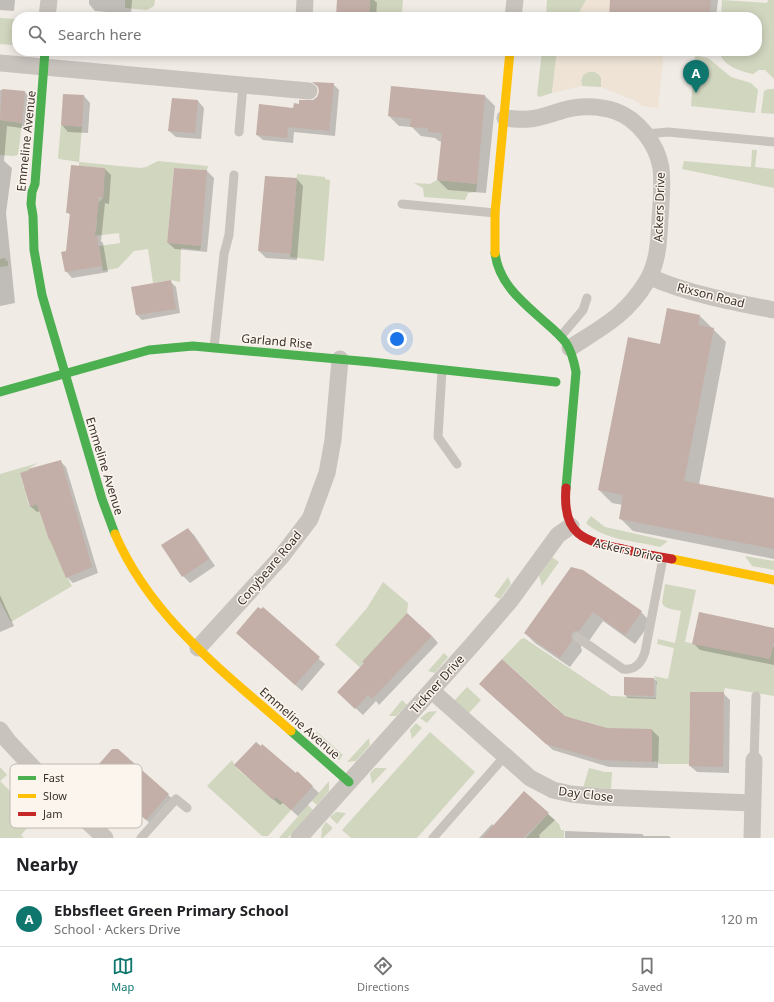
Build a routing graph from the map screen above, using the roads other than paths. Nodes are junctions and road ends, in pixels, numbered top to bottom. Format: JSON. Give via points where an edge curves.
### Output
{"nodes":[{"id":1,"x":48,"y":0,"type":"edge"},
{"id":2,"x":305,"y":0,"type":"edge"},
{"id":3,"x":514,"y":0,"type":"edge"},
{"id":4,"x":47,"y":12,"type":"edge"},
{"id":5,"x":304,"y":12,"type":"edge"},
{"id":6,"x":513,"y":12,"type":"edge"},
{"id":7,"x":510,"y":56,"type":"edge"},
{"id":8,"x":45,"y":59,"type":"edge"},
{"id":9,"x":0,"y":63,"type":"edge"},
{"id":10,"x":243,"y":84,"type":"junction"},
{"id":11,"x":309,"y":91,"type":"dead end"},
{"id":12,"x":505,"y":118,"type":"junction"},
{"id":13,"x":238,"y":132,"type":"dead end"},
{"id":14,"x":646,"y":134,"type":"junction"},
{"id":15,"x":774,"y":142,"type":"edge"},
{"id":16,"x":234,"y":175,"type":"dead end"},
{"id":17,"x":402,"y":204,"type":"dead end"},
{"id":18,"x":495,"y":213,"type":"junction"},
{"id":19,"x":650,"y":277,"type":"junction"},
{"id":20,"x":587,"y":298,"type":"dead end"},
{"id":21,"x":774,"y":310,"type":"edge"},
{"id":22,"x":565,"y":342,"type":"junction"},
{"id":23,"x":214,"y":348,"type":"junction"},
{"id":24,"x":340,"y":359,"type":"junction"},
{"id":25,"x":442,"y":370,"type":"junction"},
{"id":26,"x":64,"y":373,"type":"junction"},
{"id":27,"x":556,"y":382,"type":"dead end"},
{"id":28,"x":0,"y":392,"type":"edge"},
{"id":29,"x":457,"y":464,"type":"dead end"},
{"id":30,"x":571,"y":526,"type":"junction"},
{"id":31,"x":662,"y":558,"type":"junction"},
{"id":32,"x":774,"y":580,"type":"edge"},
{"id":33,"x":577,"y":637,"type":"dead end"},
{"id":34,"x":198,"y":648,"type":"junction"},
{"id":35,"x":432,"y":690,"type":"junction"},
{"id":36,"x":756,"y":696,"type":"dead end"},
{"id":37,"x":0,"y":730,"type":"edge"},
{"id":38,"x":505,"y":756,"type":"junction"},
{"id":39,"x":754,"y":760,"type":"joint"},
{"id":40,"x":30,"y":764,"type":"edge"},
{"id":41,"x":349,"y":782,"type":"junction"},
{"id":42,"x":752,"y":803,"type":"junction"},
{"id":43,"x":187,"y":808,"type":"dead end"},
{"id":44,"x":94,"y":828,"type":"edge"},
{"id":45,"x":105,"y":838,"type":"edge"},
{"id":46,"x":141,"y":838,"type":"edge"},
{"id":47,"x":299,"y":838,"type":"edge"},
{"id":48,"x":433,"y":838,"type":"edge"},
{"id":49,"x":752,"y":838,"type":"edge"}],
"edges":[{"from":1,"to":4,"type":"street"},
{"from":2,"to":5,"type":"street"},
{"from":3,"to":6,"type":"street"},
{"from":7,"to":12,"type":"street"},
{"from":8,"to":9,"type":"street"},
{"from":8,"to":10,"type":"street"},
{"from":8,"to":26,"type":"street","name":"Emmeline Avenue","via":[[35,184],[31,204],[38,272]]},
{"from":10,"to":11,"type":"street"},
{"from":10,"to":13,"type":"lane"},
{"from":12,"to":14,"type":"street","name":"Ackers Drive","via":[[530,119],[579,107],[599,108],[626,116]]},
{"from":12,"to":18,"type":"street"},
{"from":14,"to":15,"type":"lane","via":[[668,132]]},
{"from":14,"to":19,"type":"street","name":"Ackers Drive","via":[[660,162],[662,183],[660,232]]},
{"from":16,"to":23,"type":"lane","via":[[229,236],[224,254]]},
{"from":17,"to":18,"type":"lane"},
{"from":18,"to":22,"type":"street","via":[[496,260],[505,283],[519,302]]},
{"from":19,"to":21,"type":"street","name":"Rixson Road","via":[[716,298]]},
{"from":19,"to":22,"type":"street","name":"Ackers Drive","via":[[623,313],[605,327]]},
{"from":20,"to":22,"type":"lane"},
{"from":22,"to":30,"type":"street","via":[[575,360],[576,372],[565,496],[565,507]]},
{"from":23,"to":24,"type":"street","name":"Garland Rise"},
{"from":23,"to":26,"type":"street","name":"Garland Rise","via":[[193,346],[148,350]]},
{"from":24,"to":25,"type":"street","name":"Garland Rise"},
{"from":24,"to":34,"type":"street","name":"Conybeare Road","via":[[333,440],[327,473],[310,519],[282,557]]},
{"from":25,"to":27,"type":"street","name":"Garland Rise"},
{"from":25,"to":29,"type":"lane","via":[[438,436]]},
{"from":26,"to":28,"type":"street","name":"Garland Rise"},
{"from":26,"to":34,"type":"street","name":"Emmeline Avenue","via":[[106,511],[122,548],[157,605]]},
{"from":30,"to":31,"type":"street","name":"Ackers Drive","via":[[577,533],[596,544]]},
{"from":30,"to":35,"type":"street","name":"Tickner Drive","via":[[558,535],[510,601]]},
{"from":31,"to":32,"type":"street","name":"Ackers Drive"},
{"from":31,"to":33,"type":"lane","via":[[645,652],[638,665],[624,669]]},
{"from":34,"to":41,"type":"street","name":"Emmeline Avenue"},
{"from":35,"to":38,"type":"street","name":"Day Close"},
{"from":35,"to":41,"type":"street","name":"Tickner Drive"},
{"from":36,"to":39,"type":"lane"},
{"from":37,"to":40,"type":"street"},
{"from":38,"to":42,"type":"street","name":"Day Close","via":[[535,781],[553,790],[571,794]]},
{"from":38,"to":48,"type":"lane"},
{"from":39,"to":42,"type":"street"},
{"from":41,"to":47,"type":"street","name":"Tickner Drive"},
{"from":42,"to":49,"type":"street"},
{"from":43,"to":46,"type":"lane","via":[[176,799]]},
{"from":44,"to":45,"type":"street"}]}
